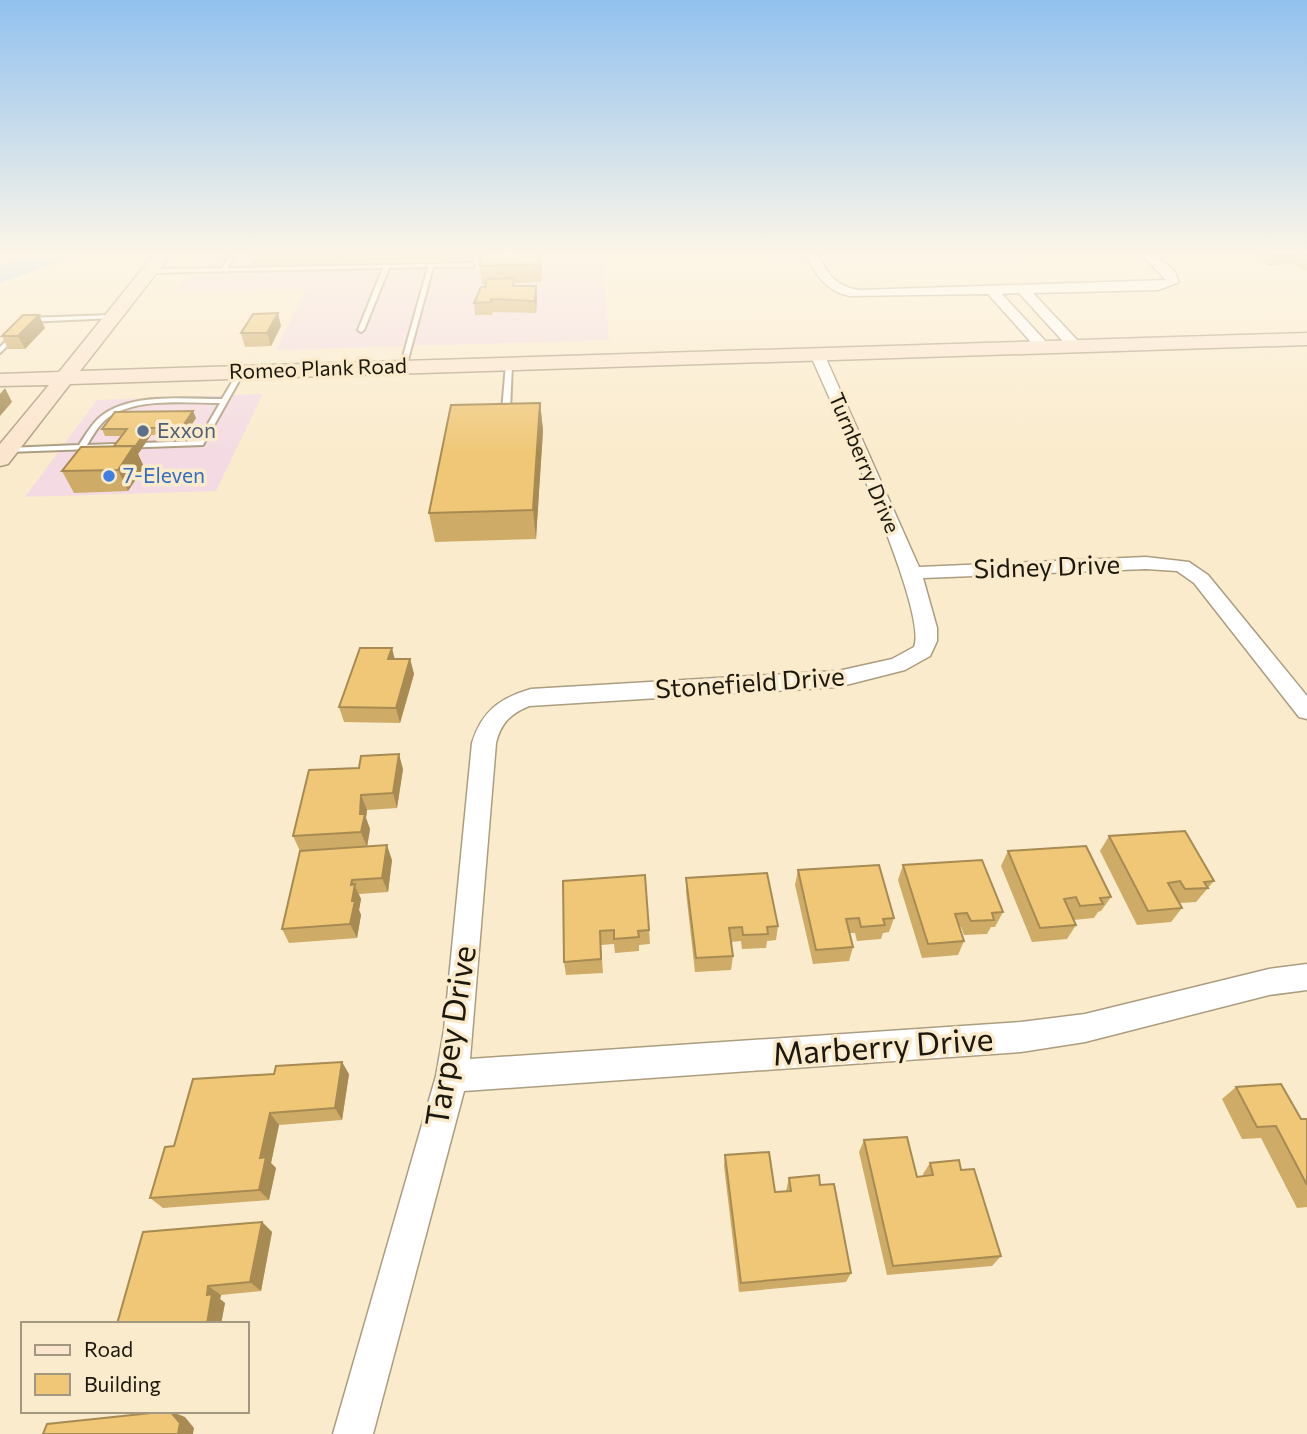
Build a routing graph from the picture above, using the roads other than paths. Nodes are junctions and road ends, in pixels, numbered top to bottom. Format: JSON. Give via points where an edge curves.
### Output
{"nodes":[{"id":1,"x":59,"y":319,"type":"edge"},
{"id":2,"x":110,"y":319,"type":"edge"},
{"id":3,"x":366,"y":319,"type":"edge"},
{"id":4,"x":416,"y":319,"type":"edge"},
{"id":5,"x":1017,"y":319,"type":"edge"},
{"id":6,"x":1050,"y":319,"type":"edge"},
{"id":7,"x":361,"y":330,"type":"dead end"},
{"id":8,"x":1307,"y":339,"type":"edge"},
{"id":9,"x":1075,"y":346,"type":"junction"},
{"id":10,"x":1042,"y":347,"type":"junction"},
{"id":11,"x":0,"y":351,"type":"edge"},
{"id":12,"x":817,"y":354,"type":"junction"},
{"id":13,"x":509,"y":364,"type":"junction"},
{"id":14,"x":402,"y":367,"type":"junction"},
{"id":15,"x":241,"y":372,"type":"junction"},
{"id":16,"x":64,"y":378,"type":"junction"},
{"id":17,"x":0,"y":380,"type":"edge"},
{"id":18,"x":225,"y":401,"type":"junction"},
{"id":19,"x":506,"y":411,"type":"edge"},
{"id":20,"x":82,"y":447,"type":"junction"},
{"id":21,"x":4,"y":454,"type":"edge"},
{"id":22,"x":912,"y":573,"type":"junction"},
{"id":23,"x":1307,"y":711,"type":"edge"},
{"id":24,"x":497,"y":714,"type":"joint"},
{"id":25,"x":1307,"y":977,"type":"edge"},
{"id":26,"x":452,"y":1076,"type":"junction"},
{"id":27,"x":353,"y":1434,"type":"edge"}],
"edges":[{"from":1,"to":11,"type":"lane","via":[[29,320]]},
{"from":2,"to":16,"type":"main road"},
{"from":3,"to":7,"type":"lane"},
{"from":4,"to":14,"type":"lane"},
{"from":5,"to":10,"type":"street"},
{"from":6,"to":9,"type":"street"},
{"from":8,"to":9,"type":"main road","name":"Romeo Plank Road"},
{"from":9,"to":10,"type":"main road","name":"Romeo Plank Road"},
{"from":10,"to":12,"type":"main road","name":"Romeo Plank Road"},
{"from":12,"to":13,"type":"main road","name":"Romeo Plank Road"},
{"from":12,"to":22,"type":"street","name":"Turnberry Drive"},
{"from":13,"to":14,"type":"main road","name":"Romeo Plank Road"},
{"from":13,"to":19,"type":"lane"},
{"from":14,"to":15,"type":"main road","name":"Romeo Plank Road"},
{"from":15,"to":16,"type":"main road","name":"Romeo Plank Road"},
{"from":15,"to":18,"type":"lane"},
{"from":16,"to":17,"type":"main road","name":"Romeo Plank Road"},
{"from":16,"to":21,"type":"main road"},
{"from":18,"to":20,"type":"lane","via":[[120,408],[101,419]]},
{"from":18,"to":20,"type":"lane","via":[[200,443]]},
{"from":20,"to":21,"type":"lane"},
{"from":22,"to":23,"type":"street","name":"Sidney Drive","via":[[1161,562],[1182,566],[1201,579]]},
{"from":22,"to":24,"type":"street","name":"Stonefield Drive","via":[[927,641],[923,651],[897,665],[799,683],[531,697]]},
{"from":24,"to":26,"type":"street","name":"Tarpey Drive","via":[[484,743]]},
{"from":25,"to":26,"type":"street","name":"Marberry Drive","via":[[1085,1028],[1021,1037]]},
{"from":26,"to":27,"type":"street","name":"Tarpey Drive"}]}
